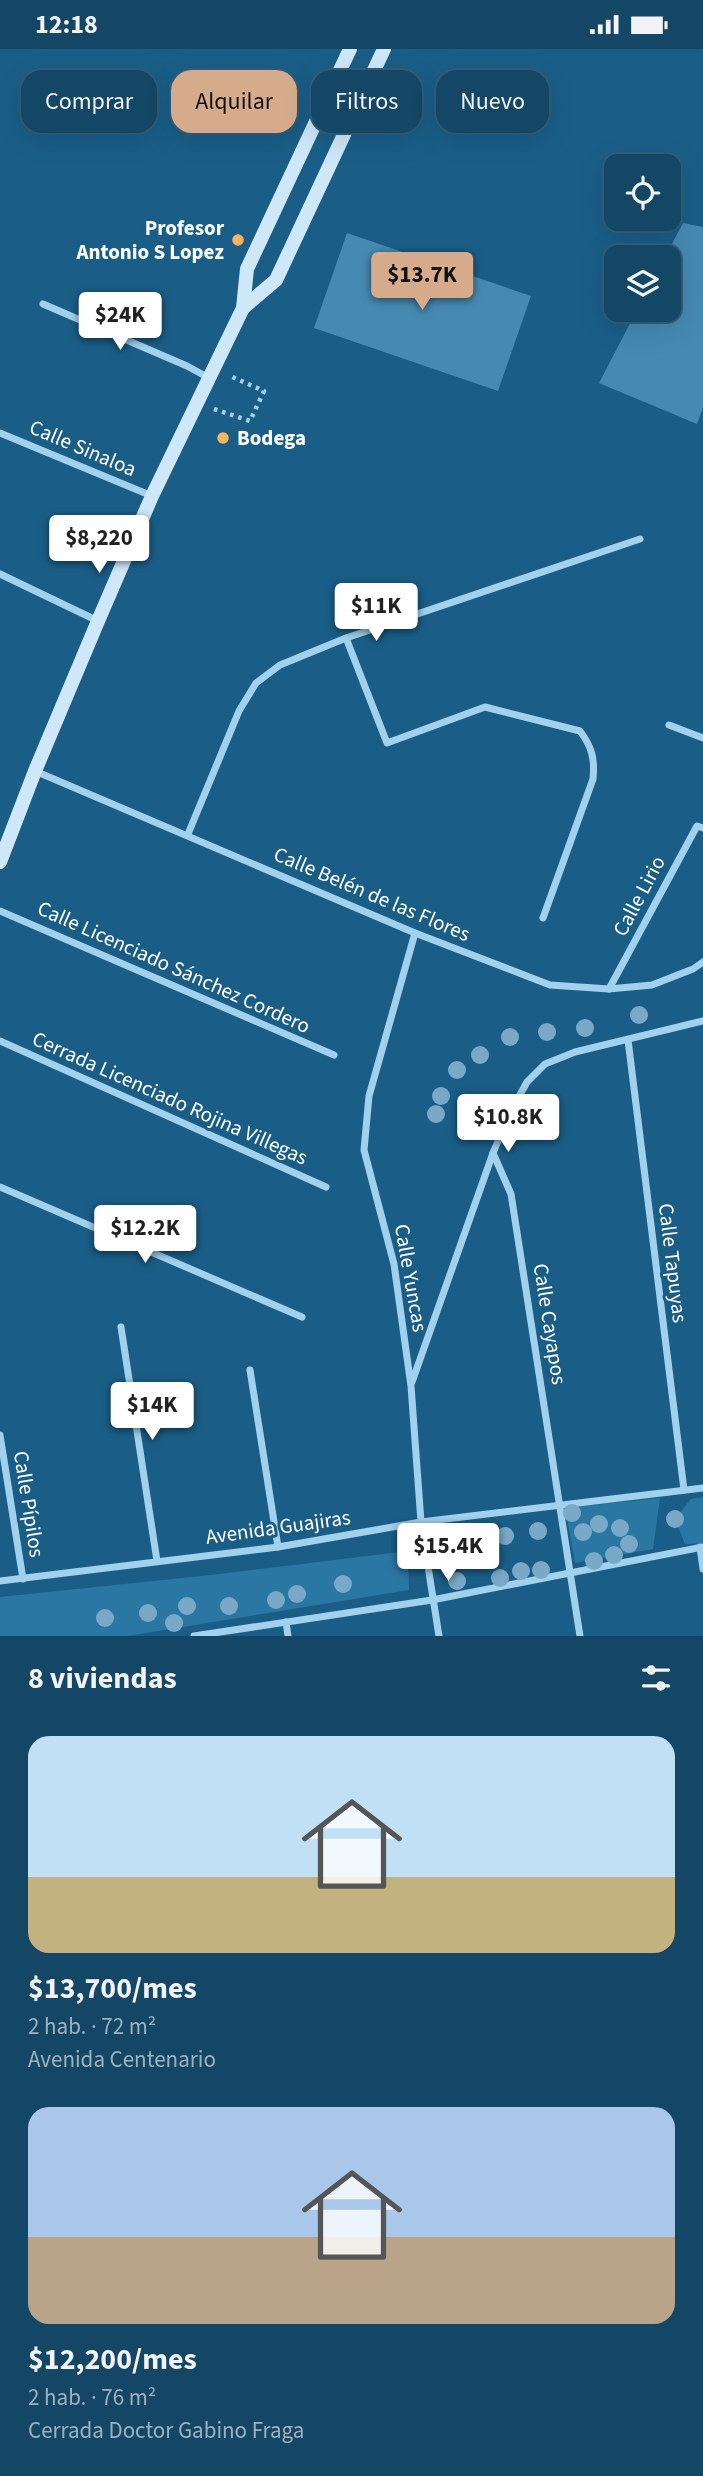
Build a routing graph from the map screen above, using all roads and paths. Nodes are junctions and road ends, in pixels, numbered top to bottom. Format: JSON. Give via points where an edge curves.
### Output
{"nodes":[{"id":1,"x":350,"y":49,"type":"edge"},
{"id":2,"x":384,"y":49,"type":"edge"},
{"id":3,"x":43,"y":304,"type":"dead end"},
{"id":4,"x":243,"y":308,"type":"junction"},
{"id":5,"x":227,"y":374,"type":"dead end"},
{"id":6,"x":209,"y":378,"type":"junction"},
{"id":7,"x":197,"y":403,"type":"junction"},
{"id":8,"x":0,"y":433,"type":"edge"},
{"id":9,"x":152,"y":496,"type":"junction"},
{"id":10,"x":640,"y":539,"type":"dead end"},
{"id":11,"x":0,"y":574,"type":"edge"},
{"id":12,"x":97,"y":621,"type":"junction"},
{"id":13,"x":346,"y":638,"type":"junction"},
{"id":14,"x":669,"y":725,"type":"dead end"},
{"id":15,"x":703,"y":738,"type":"edge"},
{"id":16,"x":35,"y":771,"type":"junction"},
{"id":17,"x":703,"y":828,"type":"edge"},
{"id":18,"x":188,"y":834,"type":"junction"},
{"id":19,"x":0,"y":862,"type":"edge"},
{"id":20,"x":0,"y":911,"type":"edge"},
{"id":21,"x":543,"y":918,"type":"dead end"},
{"id":22,"x":415,"y":933,"type":"junction"},
{"id":23,"x":703,"y":962,"type":"edge"},
{"id":24,"x":609,"y":989,"type":"junction"},
{"id":25,"x":703,"y":1021,"type":"edge"},
{"id":26,"x":628,"y":1040,"type":"junction"},
{"id":27,"x":0,"y":1041,"type":"edge"},
{"id":28,"x":334,"y":1055,"type":"dead end"},
{"id":29,"x":493,"y":1153,"type":"junction"},
{"id":30,"x":0,"y":1187,"type":"edge"},
{"id":31,"x":326,"y":1187,"type":"dead end"},
{"id":32,"x":302,"y":1317,"type":"dead end"},
{"id":33,"x":121,"y":1327,"type":"dead end"},
{"id":34,"x":250,"y":1370,"type":"dead end"},
{"id":35,"x":411,"y":1386,"type":"junction"},
{"id":36,"x":0,"y":1435,"type":"edge"},
{"id":37,"x":703,"y":1488,"type":"edge"},
{"id":38,"x":684,"y":1490,"type":"junction"},
{"id":39,"x":561,"y":1504,"type":"junction"},
{"id":40,"x":421,"y":1522,"type":"junction"},
{"id":41,"x":278,"y":1547,"type":"junction"},
{"id":42,"x":701,"y":1547,"type":"edge"},
{"id":43,"x":157,"y":1561,"type":"junction"},
{"id":44,"x":703,"y":1569,"type":"edge"},
{"id":45,"x":570,"y":1573,"type":"junction"},
{"id":46,"x":23,"y":1579,"type":"junction"},
{"id":47,"x":0,"y":1581,"type":"edge"},
{"id":48,"x":432,"y":1601,"type":"junction"},
{"id":49,"x":286,"y":1622,"type":"junction"},
{"id":50,"x":194,"y":1636,"type":"edge"},
{"id":51,"x":288,"y":1636,"type":"edge"},
{"id":52,"x":439,"y":1636,"type":"edge"},
{"id":53,"x":580,"y":1636,"type":"edge"}],
"edges":[{"from":1,"to":4,"type":"main road","via":[[247,268]]},
{"from":2,"to":4,"type":"main road","via":[[276,281]]},
{"from":3,"to":6,"type":"street"},
{"from":4,"to":6,"type":"main road"},
{"from":5,"to":7,"type":"path","via":[[264,391],[250,421]]},
{"from":6,"to":7,"type":"main road"},
{"from":7,"to":9,"type":"main road"},
{"from":8,"to":9,"type":"street","name":"Calle Sinaloa"},
{"from":9,"to":12,"type":"main road"},
{"from":10,"to":13,"type":"street"},
{"from":11,"to":12,"type":"street"},
{"from":12,"to":16,"type":"main road"},
{"from":13,"to":18,"type":"street","via":[[280,665],[256,683],[239,711]]},
{"from":13,"to":21,"type":"street","via":[[387,743],[485,707],[580,731],[589,743],[595,762],[593,779]]},
{"from":14,"to":15,"type":"street"},
{"from":16,"to":18,"type":"street","name":"Calle Belén de las Flores"},
{"from":16,"to":19,"type":"main road"},
{"from":17,"to":24,"type":"street","name":"Calle Lirio","via":[[696,826]]},
{"from":18,"to":22,"type":"street","name":"Calle Belén de las Flores"},
{"from":20,"to":28,"type":"street","name":"Calle Licenciado Sánchez Cordero"},
{"from":22,"to":24,"type":"street","name":"Calle Belén de las Flores","via":[[550,985]]},
{"from":22,"to":35,"type":"street","name":"Calle Yuncas","via":[[369,1096],[364,1150],[394,1264]]},
{"from":23,"to":24,"type":"street","name":"Calle Belén de las Flores","via":[[652,985]]},
{"from":25,"to":26,"type":"street"},
{"from":26,"to":29,"type":"street","via":[[545,1064],[527,1082]]},
{"from":26,"to":38,"type":"street","name":"Calle Tapuyas"},
{"from":27,"to":31,"type":"street","name":"Cerrada Licenciado Rojina Villegas"},
{"from":29,"to":35,"type":"street"},
{"from":29,"to":39,"type":"street","name":"Calle Cayapos","via":[[511,1194]]},
{"from":30,"to":32,"type":"street"},
{"from":33,"to":43,"type":"street"},
{"from":34,"to":41,"type":"street"},
{"from":35,"to":40,"type":"street","name":"Calle Yuncas"},
{"from":36,"to":46,"type":"street","name":"Calle Pípilos"},
{"from":37,"to":38,"type":"street","name":"Avenida Guajiras"},
{"from":38,"to":39,"type":"street","name":"Avenida Guajiras"},
{"from":39,"to":40,"type":"street","name":"Avenida Guajiras"},
{"from":39,"to":45,"type":"street"},
{"from":40,"to":41,"type":"street","name":"Avenida Guajiras"},
{"from":40,"to":48,"type":"street","name":"Calle Yuncas"},
{"from":41,"to":43,"type":"street","name":"Avenida Guajiras"},
{"from":42,"to":44,"type":"street"},
{"from":42,"to":45,"type":"street"},
{"from":43,"to":46,"type":"street","name":"Avenida Guajiras"},
{"from":45,"to":48,"type":"street"},
{"from":45,"to":53,"type":"street"},
{"from":46,"to":47,"type":"street","name":"Avenida Guajiras"},
{"from":48,"to":49,"type":"street"},
{"from":48,"to":52,"type":"street","name":"Calle Yuncas"},
{"from":49,"to":50,"type":"street"},
{"from":49,"to":51,"type":"street"}]}
